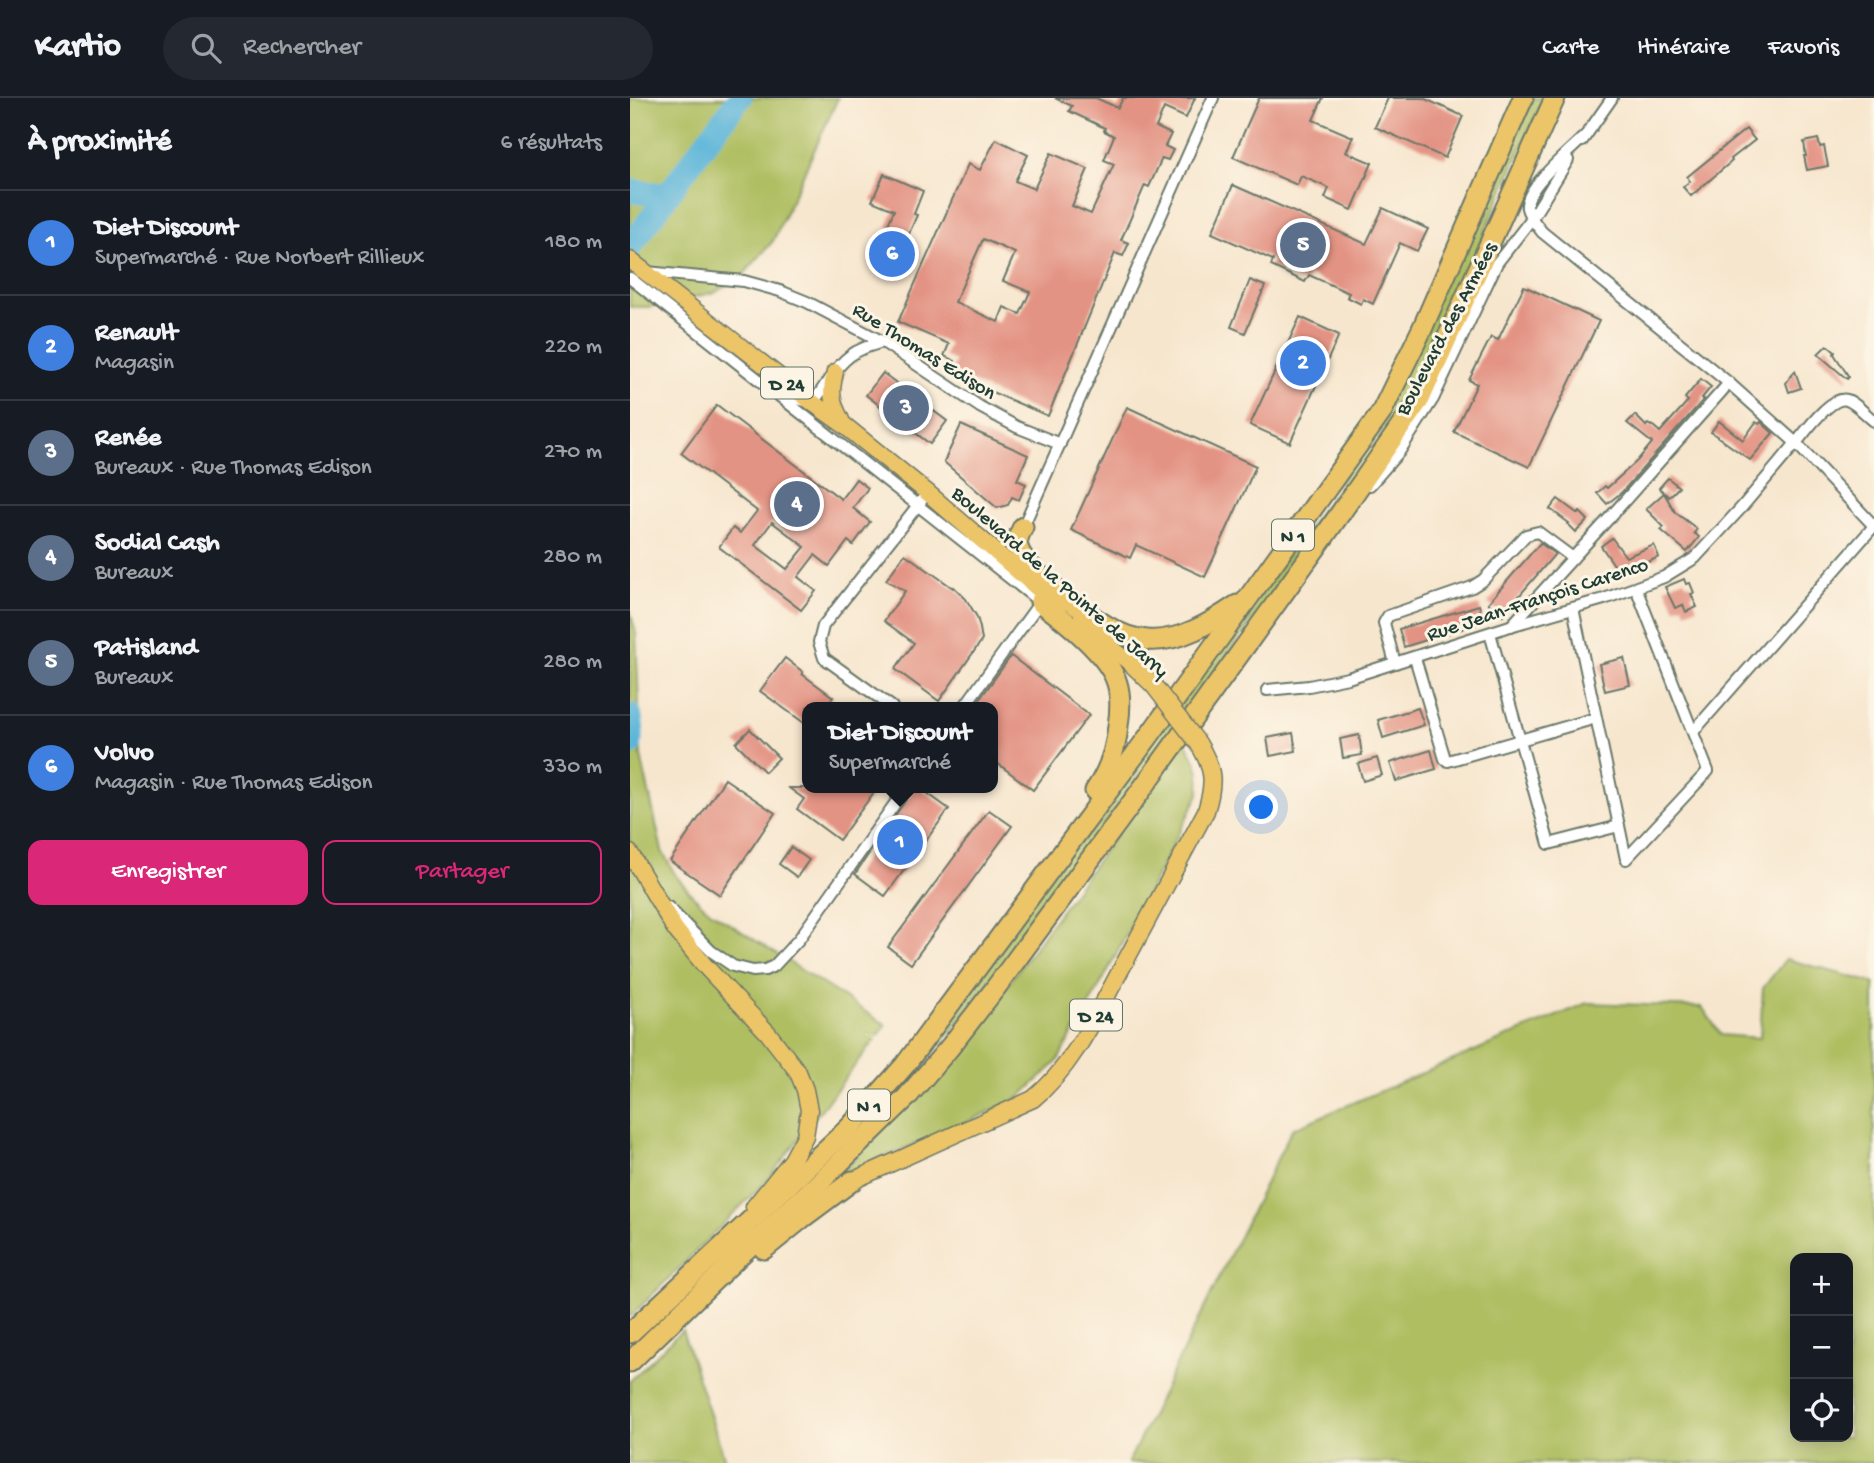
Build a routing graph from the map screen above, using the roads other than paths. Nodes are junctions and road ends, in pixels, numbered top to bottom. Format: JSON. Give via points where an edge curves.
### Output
{"nodes":[{"id":1,"x":1213,"y":98,"type":"edge"},
{"id":2,"x":1523,"y":98,"type":"edge"},
{"id":3,"x":1555,"y":98,"type":"edge"},
{"id":4,"x":1612,"y":98,"type":"edge"},
{"id":5,"x":1532,"y":219,"type":"junction"},
{"id":6,"x":630,"y":260,"type":"edge"},
{"id":7,"x":646,"y":272,"type":"junction"},
{"id":8,"x":630,"y":278,"type":"edge"},
{"id":9,"x":883,"y":342,"type":"junction"},
{"id":10,"x":835,"y":372,"type":"junction"},
{"id":11,"x":1729,"y":383,"type":"junction"},
{"id":12,"x":778,"y":395,"type":"junction"},
{"id":13,"x":813,"y":403,"type":"junction"},
{"id":14,"x":1874,"y":421,"type":"edge"},
{"id":15,"x":844,"y":425,"type":"junction"},
{"id":16,"x":1796,"y":443,"type":"junction"},
{"id":17,"x":1060,"y":444,"type":"junction"},
{"id":18,"x":923,"y":499,"type":"junction"},
{"id":19,"x":1874,"y":526,"type":"edge"},
{"id":20,"x":1024,"y":527,"type":"joint"},
{"id":21,"x":1326,"y":534,"type":"junction"},
{"id":22,"x":1573,"y":558,"type":"junction"},
{"id":23,"x":1636,"y":588,"type":"junction"},
{"id":24,"x":1247,"y":598,"type":"junction"},
{"id":25,"x":1041,"y":602,"type":"junction"},
{"id":26,"x":1573,"y":608,"type":"junction"},
{"id":27,"x":1510,"y":626,"type":"junction"},
{"id":28,"x":1490,"y":633,"type":"junction"},
{"id":29,"x":1415,"y":658,"type":"junction"},
{"id":30,"x":1395,"y":663,"type":"junction"},
{"id":31,"x":1267,"y":690,"type":"dead end"},
{"id":32,"x":885,"y":702,"type":"edge"},
{"id":33,"x":968,"y":702,"type":"edge"},
{"id":34,"x":1596,"y":718,"type":"junction"},
{"id":35,"x":1693,"y":732,"type":"junction"},
{"id":36,"x":1520,"y":741,"type":"junction"},
{"id":37,"x":902,"y":793,"type":"edge"},
{"id":38,"x":1619,"y":826,"type":"junction"},
{"id":39,"x":630,"y":853,"type":"edge"},
{"id":40,"x":649,"y":887,"type":"junction"},
{"id":41,"x":1002,"y":936,"type":"junction"},
{"id":42,"x":852,"y":1181,"type":"junction"},
{"id":43,"x":713,"y":1254,"type":"junction"},
{"id":44,"x":738,"y":1257,"type":"junction"},
{"id":45,"x":637,"y":1326,"type":"edge"},
{"id":46,"x":660,"y":1337,"type":"junction"},
{"id":47,"x":630,"y":1362,"type":"edge"},
{"id":48,"x":630,"y":1369,"type":"edge"}],
"edges":[{"from":1,"to":17,"type":"street"},
{"from":2,"to":24,"type":"highway","number":"N 1","via":[[1381,413]]},
{"from":3,"to":21,"type":"highway","number":"N 1","via":[[1420,398]]},
{"from":4,"to":5,"type":"street","name":"Boulevard des Armées","via":[[1558,173]]},
{"from":5,"to":11,"type":"street","via":[[1542,232]]},
{"from":5,"to":21,"type":"street","name":"Boulevard des Armées","via":[[1497,264],[1433,399],[1399,453]]},
{"from":6,"to":7,"type":"main road","name":"Boulevard de la Pointe de Jarry","number":"D 24"},
{"from":7,"to":9,"type":"street","name":"Rue Thomas Edison","via":[[744,281],[780,291]]},
{"from":7,"to":13,"type":"main road","name":"Boulevard de la Pointe de Jarry","number":"D 24"},
{"from":8,"to":12,"type":"street","name":"Boulevard de la Pointe de Jarry","number":"D 24"},
{"from":9,"to":10,"type":"street","via":[[847,357]]},
{"from":9,"to":17,"type":"street","name":"Rue Thomas Edison","via":[[979,407]]},
{"from":10,"to":13,"type":"street"},
{"from":10,"to":15,"type":"main road","via":[[832,404]]},
{"from":11,"to":16,"type":"street"},
{"from":11,"to":22,"type":"street"},
{"from":12,"to":13,"type":"street"},
{"from":12,"to":18,"type":"street","name":"Boulevard de la Pointe de Jarry","number":"D 24"},
{"from":13,"to":15,"type":"main road","name":"Boulevard de la Pointe de Jarry","number":"D 24"},
{"from":14,"to":16,"type":"street","name":"Rue Jean-François Carenco","via":[[1849,401],[1837,400]]},
{"from":15,"to":18,"type":"main road","name":"Boulevard de la Pointe de Jarry","number":"D 24"},
{"from":16,"to":19,"type":"street"},
{"from":16,"to":23,"type":"street","name":"Rue Jean-François Carenco","via":[[1695,558]]},
{"from":17,"to":20,"type":"street"},
{"from":18,"to":25,"type":"street","name":"Boulevard de la Pointe de Jarry","number":"D 24"},
{"from":18,"to":32,"type":"street","via":[[823,625],[819,642],[824,658]]},
{"from":18,"to":42,"type":"main road","name":"Boulevard de la Pointe de Jarry","number":"D 24","bridge":true,"via":[[1154,686],[1198,743],[1209,764],[1213,789],[1097,1013],[1055,1079],[1033,1099],[937,1148]]},
{"from":19,"to":35,"type":"street"},
{"from":20,"to":24,"type":"highway","via":[[1017,539],[1024,559],[1089,615],[1126,635],[1147,640],[1189,632]]},
{"from":21,"to":44,"type":"highway","number":"N 1","via":[[950,1047],[851,1152]]},
{"from":22,"to":27,"type":"street"},
{"from":22,"to":30,"type":"street","via":[[1538,532],[1526,535],[1472,587],[1388,616],[1384,623]]},
{"from":23,"to":26,"type":"street","name":"Rue Jean-François Carenco"},
{"from":23,"to":35,"type":"street"},
{"from":24,"to":41,"type":"highway","number":"N 1"},
{"from":25,"to":33,"type":"street"},
{"from":25,"to":41,"type":"highway","via":[[1109,666],[1117,683],[1117,740],[1104,778],[1045,862]]},
{"from":26,"to":27,"type":"street","name":"Rue Jean-François Carenco"},
{"from":26,"to":34,"type":"street"},
{"from":27,"to":28,"type":"street","name":"Rue Jean-François Carenco"},
{"from":28,"to":29,"type":"street","name":"Rue Jean-François Carenco"},
{"from":28,"to":36,"type":"street"},
{"from":29,"to":30,"type":"street","name":"Rue Jean-François Carenco"},
{"from":29,"to":36,"type":"street","via":[[1445,759]]},
{"from":30,"to":31,"type":"street","name":"Rue Jean-François Carenco","via":[[1348,678]]},
{"from":34,"to":36,"type":"street"},
{"from":34,"to":38,"type":"street"},
{"from":35,"to":38,"type":"street","via":[[1708,771],[1626,859]]},
{"from":36,"to":38,"type":"street","via":[[1549,844]]},
{"from":37,"to":40,"type":"street","via":[[788,953],[765,970],[733,966],[711,951]]},
{"from":39,"to":40,"type":"main road"},
{"from":40,"to":43,"type":"main road","via":[[690,948],[798,1072],[809,1110],[805,1136],[792,1160]]},
{"from":41,"to":43,"type":"highway","number":"N 1","via":[[905,1065],[850,1127]]},
{"from":42,"to":44,"type":"main road","name":"Boulevard de la Pointe de Jarry","number":"D 24"},
{"from":42,"to":46,"type":"highway"},
{"from":43,"to":45,"type":"highway","number":"N 1"},
{"from":44,"to":46,"type":"highway","number":"N 1"},
{"from":46,"to":47,"type":"highway","number":"N 1"},
{"from":46,"to":48,"type":"highway"}]}
